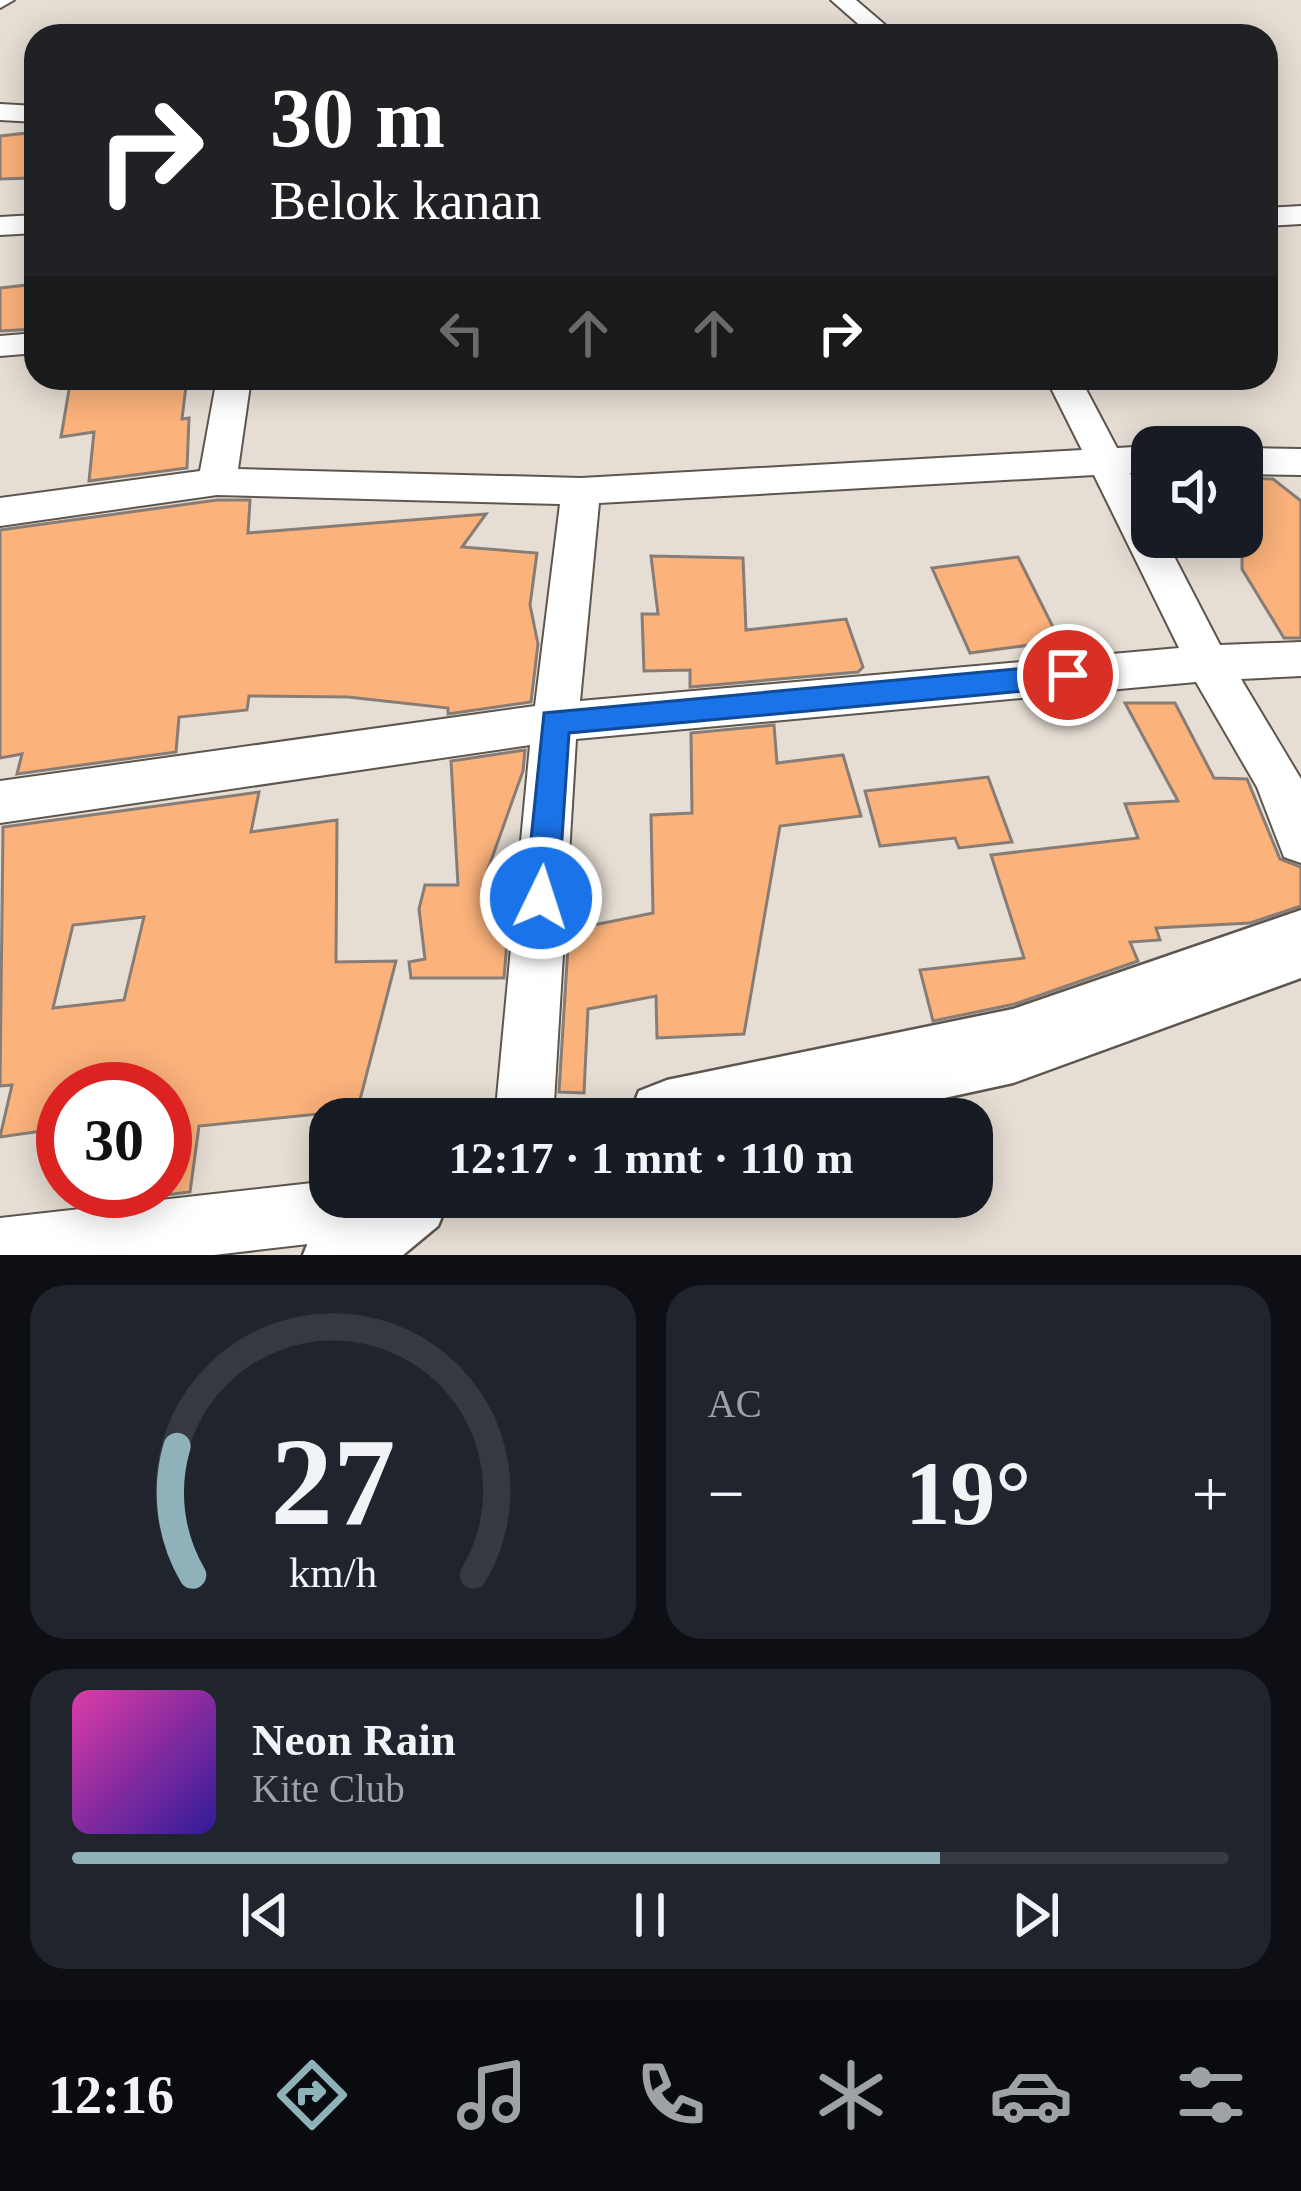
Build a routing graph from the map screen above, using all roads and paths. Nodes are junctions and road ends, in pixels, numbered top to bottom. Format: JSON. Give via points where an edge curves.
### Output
{"nodes":[{"id":1,"x":842,"y":0,"type":"edge"},
{"id":2,"x":871,"y":24,"type":"edge"},
{"id":3,"x":232,"y":390,"type":"edge"},
{"id":4,"x":1069,"y":390,"type":"edge"},
{"id":5,"x":1106,"y":458,"type":"junction"},
{"id":6,"x":1131,"y":459,"type":"edge"},
{"id":7,"x":1263,"y":461,"type":"edge"},
{"id":8,"x":1301,"y":462,"type":"edge"},
{"id":9,"x":217,"y":482,"type":"junction"},
{"id":10,"x":581,"y":491,"type":"junction"},
{"id":11,"x":0,"y":512,"type":"edge"},
{"id":12,"x":1301,"y":659,"type":"edge"},
{"id":13,"x":1208,"y":663,"type":"junction"},
{"id":14,"x":555,"y":722,"type":"junction"},
{"id":15,"x":0,"y":802,"type":"edge"},
{"id":16,"x":1301,"y":841,"type":"edge"},
{"id":17,"x":1301,"y":944,"type":"edge"},
{"id":18,"x":526,"y":1098,"type":"edge"},
{"id":19,"x":767,"y":1098,"type":"edge"},
{"id":20,"x":383,"y":1219,"type":"edge"},
{"id":21,"x":0,"y":1249,"type":"edge"}],
"edges":[{"from":1,"to":2,"type":"street"},
{"from":3,"to":9,"type":"street"},
{"from":4,"to":5,"type":"street"},
{"from":5,"to":6,"type":"street"},
{"from":5,"to":10,"type":"street"},
{"from":5,"to":13,"type":"street"},
{"from":7,"to":8,"type":"street"},
{"from":9,"to":10,"type":"street"},
{"from":9,"to":11,"type":"street"},
{"from":10,"to":14,"type":"street"},
{"from":12,"to":13,"type":"street"},
{"from":13,"to":14,"type":"street"},
{"from":13,"to":16,"type":"street","via":[[1278,780]]},
{"from":14,"to":15,"type":"street"},
{"from":14,"to":18,"type":"street"},
{"from":17,"to":19,"type":"main road","via":[[1013,1046]]},
{"from":20,"to":21,"type":"street"}]}
